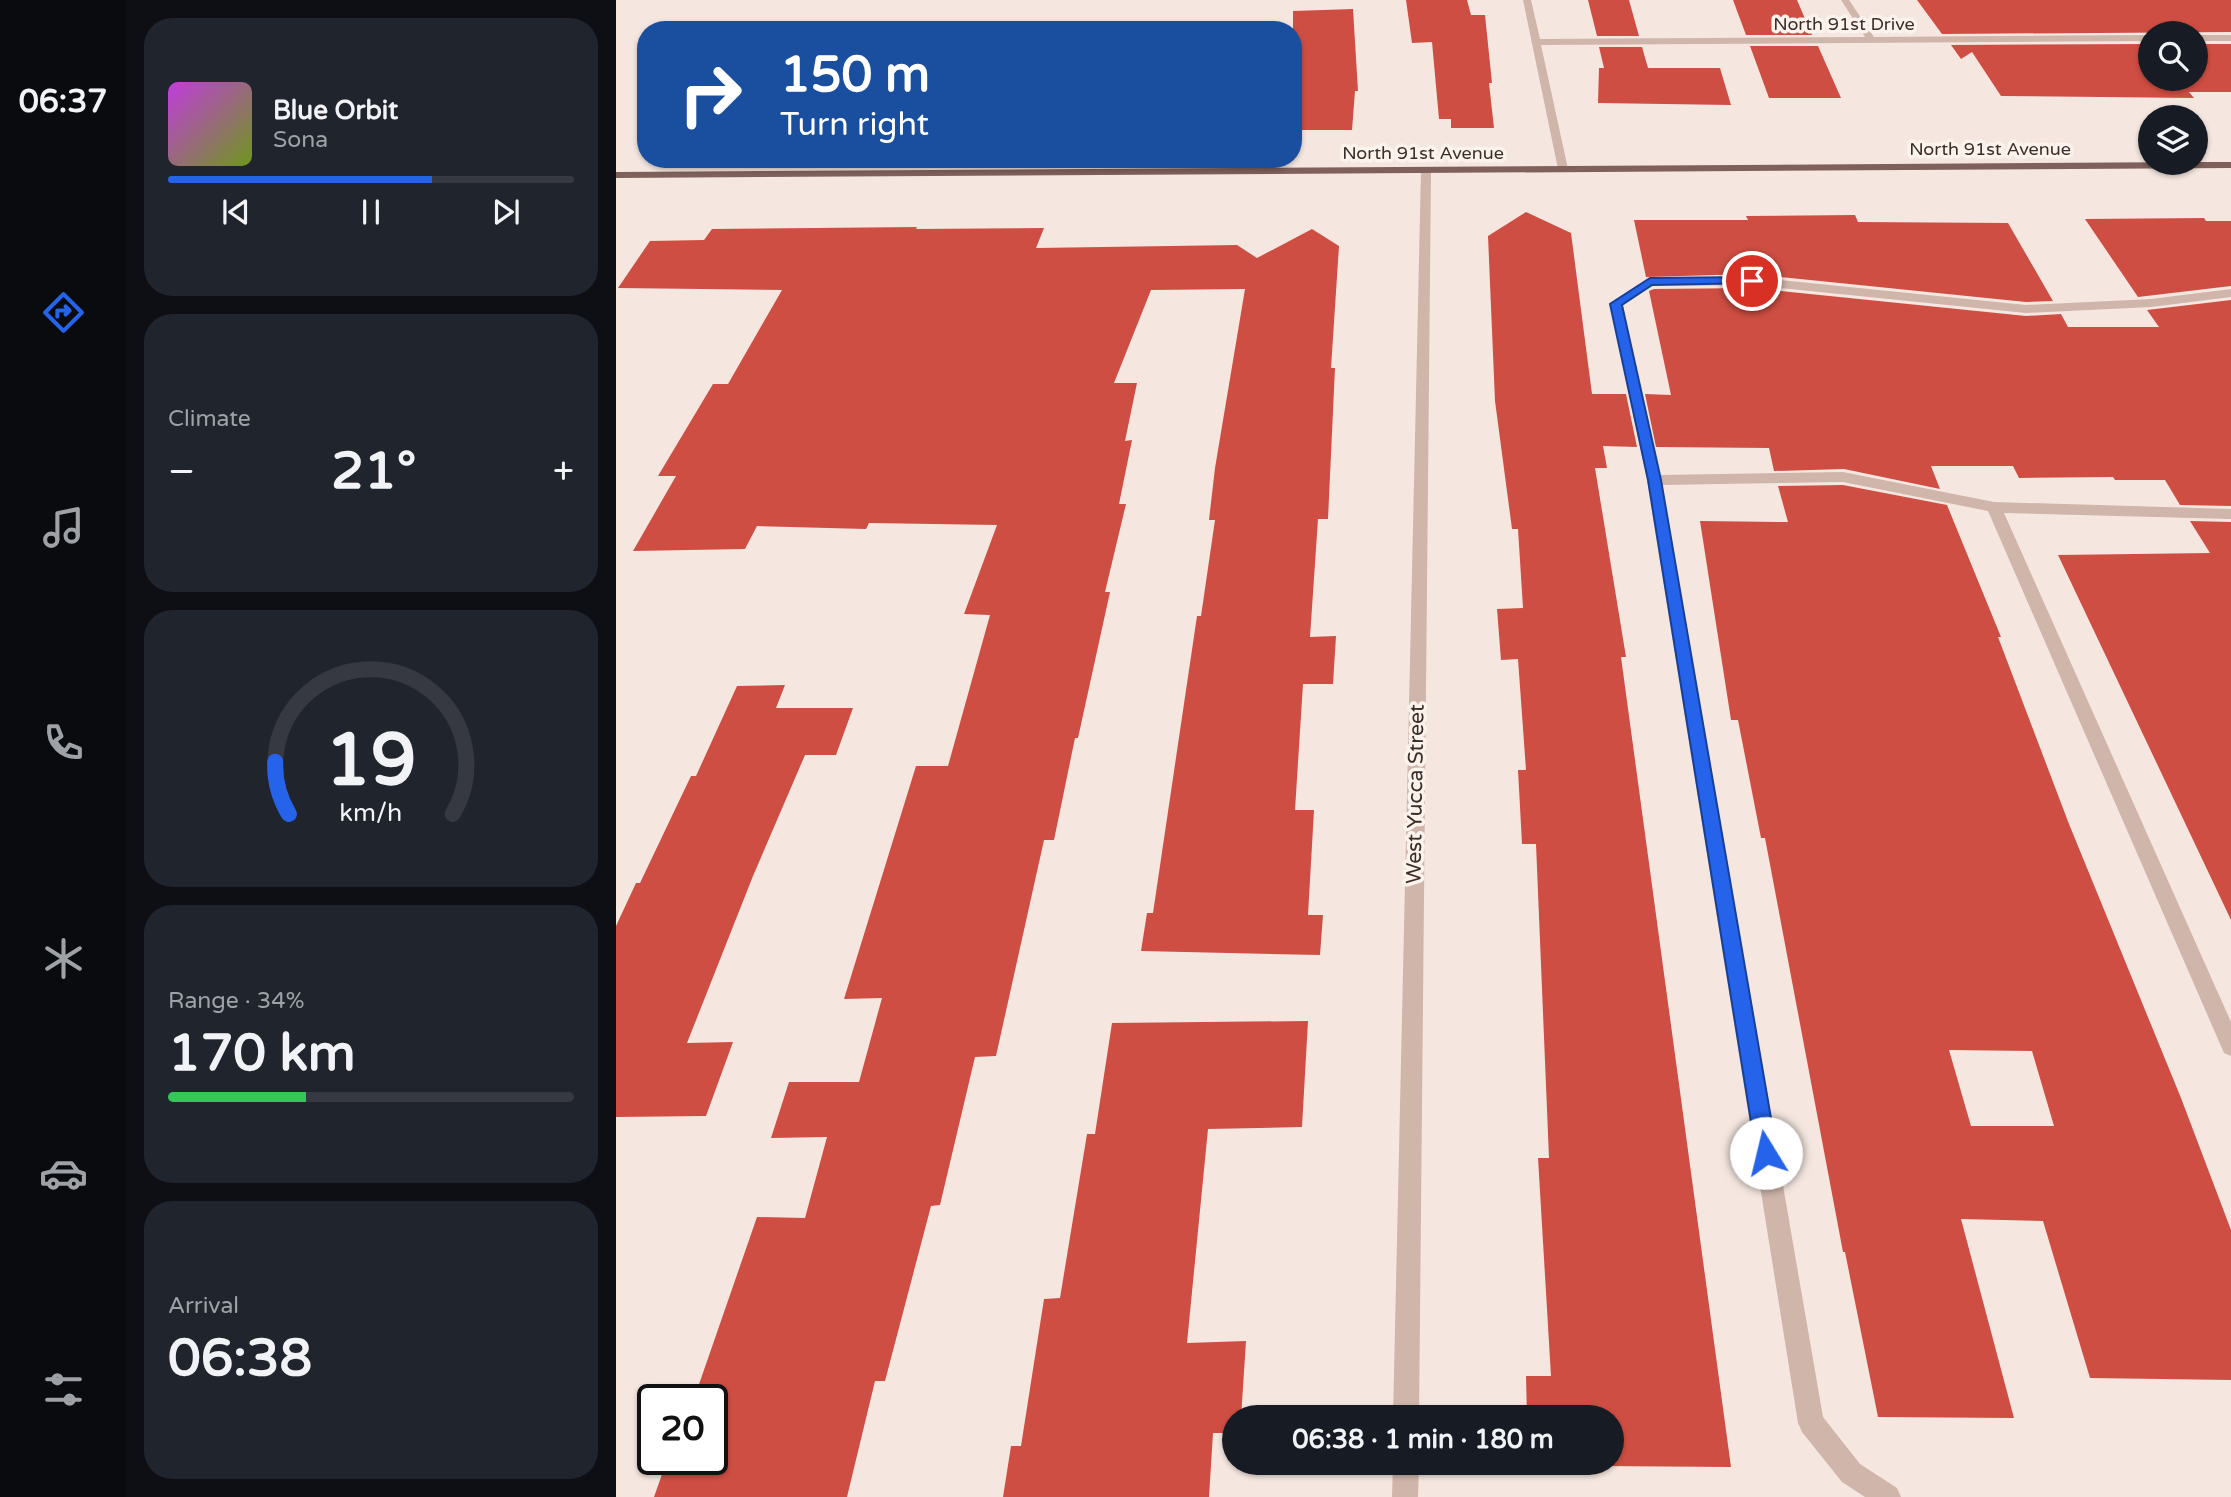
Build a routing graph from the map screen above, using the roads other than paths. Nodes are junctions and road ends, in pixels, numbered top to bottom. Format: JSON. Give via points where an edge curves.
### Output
{"nodes":[{"id":1,"x":1527,"y":0,"type":"edge"},
{"id":2,"x":1845,"y":0,"type":"edge"},
{"id":3,"x":2138,"y":38,"type":"edge"},
{"id":4,"x":2208,"y":38,"type":"edge"},
{"id":5,"x":2231,"y":38,"type":"edge"},
{"id":6,"x":1871,"y":39,"type":"junction"},
{"id":7,"x":1537,"y":41,"type":"junction"},
{"id":8,"x":2231,"y":165,"type":"edge"},
{"id":9,"x":1563,"y":169,"type":"junction"},
{"id":10,"x":1426,"y":171,"type":"junction"},
{"id":11,"x":616,"y":175,"type":"edge"},
{"id":12,"x":2231,"y":293,"type":"edge"},
{"id":13,"x":1654,"y":480,"type":"junction"},
{"id":14,"x":1994,"y":507,"type":"junction"},
{"id":15,"x":2231,"y":514,"type":"edge"},
{"id":16,"x":2231,"y":1046,"type":"edge"},
{"id":17,"x":1406,"y":1405,"type":"edge"},
{"id":18,"x":1406,"y":1475,"type":"edge"},
{"id":19,"x":1405,"y":1497,"type":"edge"},
{"id":20,"x":1888,"y":1497,"type":"edge"}],
"edges":[{"from":1,"to":7,"type":"street"},
{"from":2,"to":6,"type":"street"},
{"from":3,"to":6,"type":"street","name":"North 91st Drive"},
{"from":4,"to":5,"type":"street"},
{"from":6,"to":7,"type":"street","name":"North 91st Drive"},
{"from":7,"to":9,"type":"street"},
{"from":8,"to":9,"type":"main road","name":"North 91st Avenue"},
{"from":9,"to":10,"type":"main road","name":"North 91st Avenue"},
{"from":10,"to":11,"type":"main road","name":"North 91st Avenue"},
{"from":10,"to":17,"type":"street","name":"West Yucca Street"},
{"from":12,"to":13,"type":"street","via":[[2151,303],[2026,309],[1752,281],[1650,282],[1616,304]]},
{"from":13,"to":14,"type":"street","via":[[1843,477]]},
{"from":13,"to":20,"type":"street","via":[[1811,1423],[1851,1473]]},
{"from":14,"to":15,"type":"street"},
{"from":14,"to":16,"type":"street"},
{"from":18,"to":19,"type":"street"}]}
